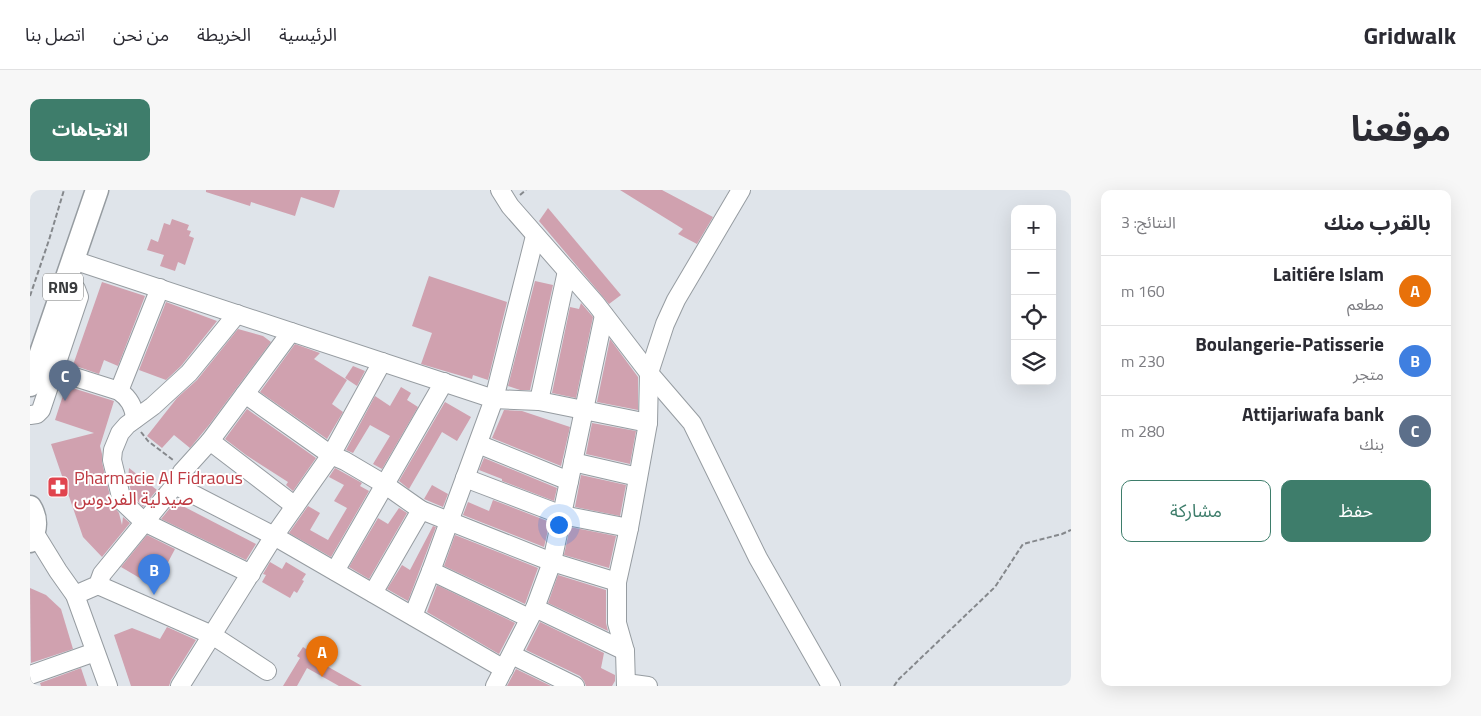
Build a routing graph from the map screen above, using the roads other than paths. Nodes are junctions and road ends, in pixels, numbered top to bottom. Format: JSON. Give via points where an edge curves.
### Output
{"nodes":[{"id":1,"x":97,"y":190,"type":"edge"},
{"id":2,"x":500,"y":190,"type":"edge"},
{"id":3,"x":741,"y":190,"type":"edge"},
{"id":4,"x":535,"y":236,"type":"junction"},
{"id":5,"x":73,"y":260,"type":"junction"},
{"id":6,"x":567,"y":271,"type":"junction"},
{"id":7,"x":160,"y":288,"type":"junction"},
{"id":8,"x":237,"y":314,"type":"junction"},
{"id":9,"x":604,"y":315,"type":"junction"},
{"id":10,"x":292,"y":332,"type":"junction"},
{"id":11,"x":382,"y":362,"type":"junction"},
{"id":12,"x":650,"y":372,"type":"junction"},
{"id":13,"x":40,"y":373,"type":"edge"},
{"id":14,"x":444,"y":382,"type":"junction"},
{"id":15,"x":119,"y":391,"type":"junction"},
{"id":16,"x":245,"y":394,"type":"junction"},
{"id":17,"x":494,"y":399,"type":"junction"},
{"id":18,"x":539,"y":401,"type":"junction"},
{"id":19,"x":584,"y":410,"type":"junction"},
{"id":20,"x":30,"y":415,"type":"edge"},
{"id":21,"x":135,"y":419,"type":"junction"},
{"id":22,"x":648,"y":423,"type":"junction"},
{"id":23,"x":210,"y":441,"type":"junction"},
{"id":24,"x":478,"y":444,"type":"junction"},
{"id":25,"x":330,"y":455,"type":"junction"},
{"id":26,"x":573,"y":462,"type":"junction"},
{"id":27,"x":638,"y":477,"type":"junction"},
{"id":28,"x":179,"y":478,"type":"junction"},
{"id":29,"x":465,"y":478,"type":"junction"},
{"id":30,"x":569,"y":481,"type":"junction"},
{"id":31,"x":384,"y":484,"type":"junction"},
{"id":32,"x":295,"y":506,"type":"junction"},
{"id":33,"x":30,"y":507,"type":"edge"},
{"id":34,"x":421,"y":510,"type":"junction"},
{"id":35,"x":562,"y":515,"type":"junction"},
{"id":36,"x":144,"y":522,"type":"junction"},
{"id":37,"x":449,"y":522,"type":"junction"},
{"id":38,"x":629,"y":528,"type":"junction"},
{"id":39,"x":32,"y":536,"type":"edge"},
{"id":40,"x":274,"y":536,"type":"junction"},
{"id":41,"x":30,"y":554,"type":"edge"},
{"id":42,"x":552,"y":562,"type":"junction"},
{"id":43,"x":58,"y":571,"type":"junction"},
{"id":44,"x":335,"y":571,"type":"junction"},
{"id":45,"x":431,"y":571,"type":"junction"},
{"id":46,"x":251,"y":574,"type":"junction"},
{"id":47,"x":617,"y":582,"type":"junction"},
{"id":48,"x":98,"y":585,"type":"junction"},
{"id":49,"x":372,"y":592,"type":"junction"},
{"id":50,"x":75,"y":595,"type":"junction"},
{"id":51,"x":532,"y":613,"type":"junction"},
{"id":52,"x":413,"y":616,"type":"junction"},
{"id":53,"x":212,"y":635,"type":"junction"},
{"id":54,"x":625,"y":651,"type":"junction"},
{"id":55,"x":95,"y":652,"type":"junction"},
{"id":56,"x":508,"y":662,"type":"junction"},
{"id":57,"x":266,"y":671,"type":"dead end"},
{"id":58,"x":30,"y":675,"type":"edge"},
{"id":59,"x":626,"y":684,"type":"edge"},
{"id":60,"x":108,"y":686,"type":"edge"},
{"id":61,"x":180,"y":686,"type":"edge"},
{"id":62,"x":495,"y":686,"type":"edge"},
{"id":63,"x":575,"y":686,"type":"edge"},
{"id":64,"x":648,"y":686,"type":"edge"},
{"id":65,"x":831,"y":686,"type":"edge"}],
"edges":[{"from":1,"to":5,"type":"main road","number":"RN9"},
{"from":2,"to":4,"type":"street"},
{"from":3,"to":12,"type":"street","via":[[676,300]]},
{"from":4,"to":6,"type":"street"},
{"from":4,"to":17,"type":"street"},
{"from":5,"to":7,"type":"street"},
{"from":5,"to":13,"type":"main road","number":"RN9"},
{"from":6,"to":9,"type":"street"},
{"from":6,"to":18,"type":"street"},
{"from":7,"to":8,"type":"street"},
{"from":7,"to":15,"type":"street"},
{"from":8,"to":10,"type":"street"},
{"from":8,"to":21,"type":"street","via":[[189,373]]},
{"from":9,"to":12,"type":"street"},
{"from":9,"to":19,"type":"street"},
{"from":10,"to":11,"type":"street"},
{"from":10,"to":16,"type":"street"},
{"from":11,"to":14,"type":"street"},
{"from":11,"to":25,"type":"street"},
{"from":12,"to":22,"type":"street"},
{"from":12,"to":65,"type":"street","via":[[692,423],[758,558]]},
{"from":13,"to":15,"type":"street"},
{"from":13,"to":20,"type":"street","via":[[41,410]]},
{"from":14,"to":17,"type":"street"},
{"from":14,"to":31,"type":"street"},
{"from":15,"to":21,"type":"street","via":[[129,398]]},
{"from":16,"to":23,"type":"street"},
{"from":16,"to":25,"type":"street"},
{"from":17,"to":18,"type":"street"},
{"from":17,"to":24,"type":"street"},
{"from":18,"to":19,"type":"street"},
{"from":19,"to":22,"type":"street"},
{"from":19,"to":26,"type":"street"},
{"from":21,"to":36,"type":"street","via":[[120,432],[112,460],[122,501]]},
{"from":22,"to":27,"type":"street"},
{"from":23,"to":28,"type":"street"},
{"from":23,"to":32,"type":"street"},
{"from":24,"to":29,"type":"street"},
{"from":24,"to":30,"type":"street"},
{"from":25,"to":31,"type":"street"},
{"from":25,"to":32,"type":"street"},
{"from":26,"to":27,"type":"street"},
{"from":26,"to":30,"type":"street"},
{"from":27,"to":38,"type":"street"},
{"from":28,"to":36,"type":"street"},
{"from":28,"to":40,"type":"street"},
{"from":29,"to":35,"type":"street"},
{"from":29,"to":37,"type":"street"},
{"from":30,"to":35,"type":"street"},
{"from":31,"to":34,"type":"street"},
{"from":31,"to":44,"type":"street"},
{"from":32,"to":40,"type":"street"},
{"from":33,"to":39,"type":"main road","via":[[35,522]]},
{"from":34,"to":37,"type":"street"},
{"from":34,"to":49,"type":"street"},
{"from":35,"to":38,"type":"street"},
{"from":35,"to":42,"type":"street"},
{"from":36,"to":46,"type":"street"},
{"from":36,"to":48,"type":"street","via":[[102,574]]},
{"from":37,"to":42,"type":"street"},
{"from":37,"to":45,"type":"street"},
{"from":38,"to":47,"type":"street"},
{"from":39,"to":43,"type":"street"},
{"from":40,"to":44,"type":"street"},
{"from":40,"to":46,"type":"street"},
{"from":41,"to":43,"type":"street"},
{"from":42,"to":47,"type":"street"},
{"from":42,"to":51,"type":"street"},
{"from":43,"to":50,"type":"street"},
{"from":44,"to":49,"type":"street"},
{"from":45,"to":51,"type":"street"},
{"from":45,"to":52,"type":"street"},
{"from":46,"to":53,"type":"street"},
{"from":47,"to":54,"type":"street","via":[[617,623]]},
{"from":48,"to":50,"type":"street"},
{"from":48,"to":53,"type":"street"},
{"from":49,"to":52,"type":"street"},
{"from":50,"to":55,"type":"street"},
{"from":51,"to":54,"type":"street"},
{"from":51,"to":56,"type":"street"},
{"from":52,"to":56,"type":"street"},
{"from":53,"to":57,"type":"street"},
{"from":53,"to":61,"type":"street"},
{"from":54,"to":59,"type":"street"},
{"from":55,"to":58,"type":"street"},
{"from":55,"to":60,"type":"street"},
{"from":56,"to":62,"type":"street"},
{"from":56,"to":63,"type":"street"},
{"from":59,"to":64,"type":"street"}]}
